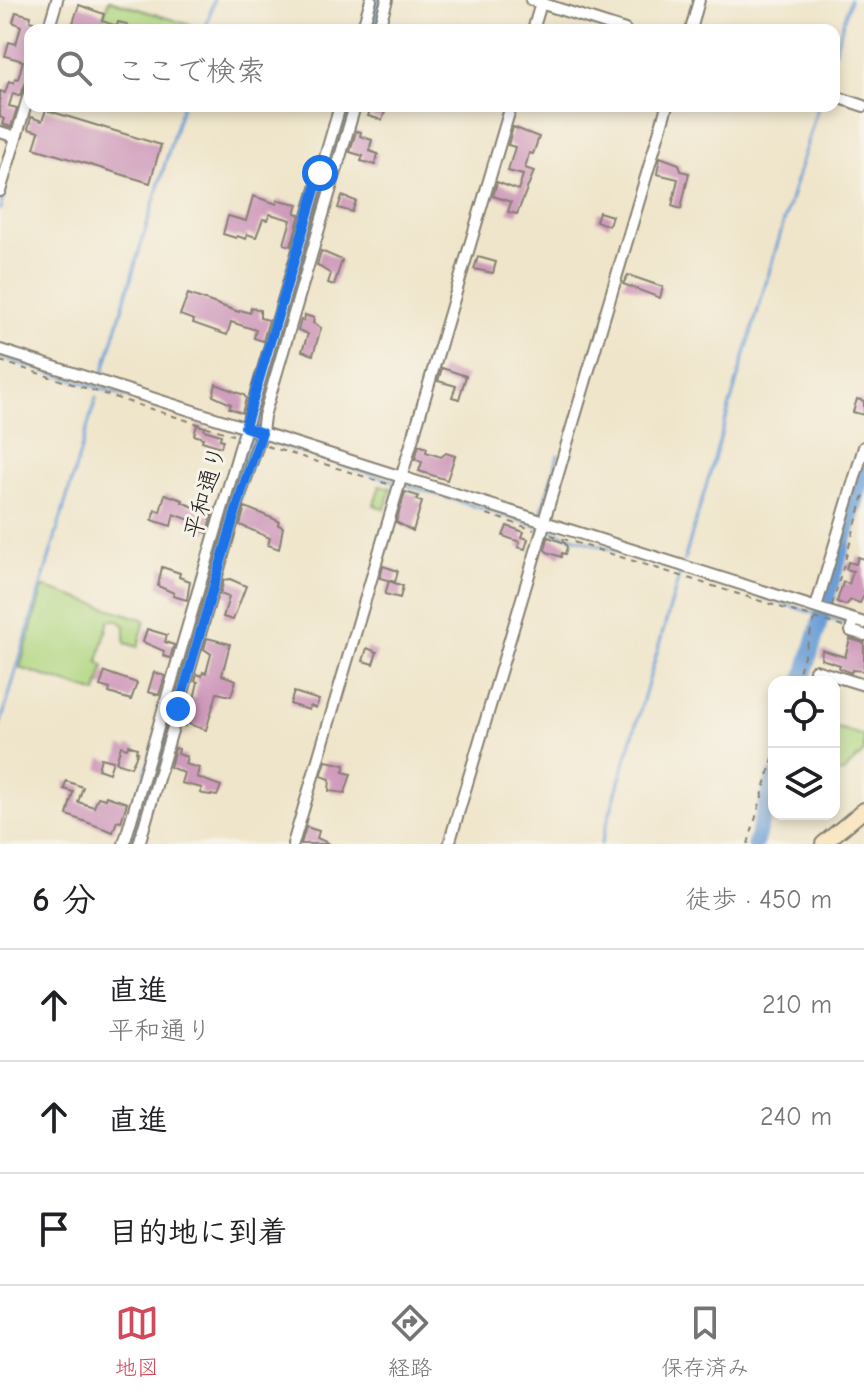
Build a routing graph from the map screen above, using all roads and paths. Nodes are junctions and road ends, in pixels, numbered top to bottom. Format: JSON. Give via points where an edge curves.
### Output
{"nodes":[{"id":1,"x":57,"y":0,"type":"edge"},
{"id":2,"x":371,"y":0,"type":"edge"},
{"id":3,"x":387,"y":0,"type":"edge"},
{"id":4,"x":699,"y":0,"type":"edge"},
{"id":5,"x":537,"y":1,"type":"edge"},
{"id":6,"x":50,"y":24,"type":"edge"},
{"id":7,"x":364,"y":24,"type":"edge"},
{"id":8,"x":380,"y":24,"type":"edge"},
{"id":9,"x":534,"y":24,"type":"edge"},
{"id":10,"x":607,"y":24,"type":"edge"},
{"id":11,"x":693,"y":24,"type":"edge"},
{"id":12,"x":840,"y":98,"type":"edge"},
{"id":13,"x":864,"y":106,"type":"edge"},
{"id":14,"x":24,"y":111,"type":"edge"},
{"id":15,"x":338,"y":112,"type":"edge"},
{"id":16,"x":353,"y":112,"type":"edge"},
{"id":17,"x":509,"y":112,"type":"edge"},
{"id":18,"x":665,"y":112,"type":"edge"},
{"id":19,"x":0,"y":132,"type":"edge"},
{"id":20,"x":16,"y":137,"type":"junction"},
{"id":21,"x":0,"y":191,"type":"edge"},
{"id":22,"x":0,"y":350,"type":"edge"},
{"id":23,"x":0,"y":361,"type":"edge"},
{"id":24,"x":244,"y":432,"type":"junction"},
{"id":25,"x":260,"y":437,"type":"junction"},
{"id":26,"x":864,"y":447,"type":"edge"},
{"id":27,"x":398,"y":482,"type":"junction"},
{"id":28,"x":864,"y":495,"type":"edge"},
{"id":29,"x":543,"y":526,"type":"junction"},
{"id":30,"x":821,"y":614,"type":"junction"},
{"id":31,"x":855,"y":625,"type":"edge"},
{"id":32,"x":864,"y":635,"type":"edge"},
{"id":33,"x":815,"y":670,"type":"dead end"},
{"id":34,"x":798,"y":676,"type":"edge"},
{"id":35,"x":864,"y":685,"type":"edge"},
{"id":36,"x":768,"y":776,"type":"edge"},
{"id":37,"x":864,"y":810,"type":"edge"},
{"id":38,"x":124,"y":844,"type":"edge"},
{"id":39,"x":139,"y":844,"type":"edge"},
{"id":40,"x":293,"y":844,"type":"edge"},
{"id":41,"x":449,"y":844,"type":"edge"},
{"id":42,"x":748,"y":844,"type":"edge"},
{"id":43,"x":823,"y":844,"type":"edge"}],
"edges":[{"from":1,"to":6,"type":"street"},
{"from":2,"to":7,"type":"street"},
{"from":3,"to":8,"type":"street"},
{"from":4,"to":11,"type":"street"},
{"from":5,"to":9,"type":"street"},
{"from":5,"to":10,"type":"street"},
{"from":12,"to":13,"type":"street"},
{"from":14,"to":20,"type":"street"},
{"from":15,"to":24,"type":"street","name":"平和通り"},
{"from":16,"to":25,"type":"street"},
{"from":17,"to":27,"type":"street"},
{"from":18,"to":29,"type":"street"},
{"from":19,"to":20,"type":"street"},
{"from":20,"to":21,"type":"street"},
{"from":22,"to":24,"type":"street"},
{"from":23,"to":24,"type":"path"},
{"from":24,"to":25,"type":"street"},
{"from":24,"to":38,"type":"street","name":"平和通り"},
{"from":25,"to":27,"type":"street"},
{"from":25,"to":27,"type":"path"},
{"from":25,"to":39,"type":"street"},
{"from":26,"to":30,"type":"street"},
{"from":27,"to":29,"type":"street"},
{"from":27,"to":40,"type":"street"},
{"from":28,"to":30,"type":"path"},
{"from":29,"to":30,"type":"street"},
{"from":29,"to":30,"type":"path","via":[[680,576]]},
{"from":29,"to":41,"type":"street"},
{"from":30,"to":31,"type":"street"},
{"from":30,"to":31,"type":"path"},
{"from":30,"to":34,"type":"path"},
{"from":31,"to":32,"type":"street"},
{"from":33,"to":35,"type":"street"},
{"from":36,"to":42,"type":"path"},
{"from":37,"to":43,"type":"street"}]}
